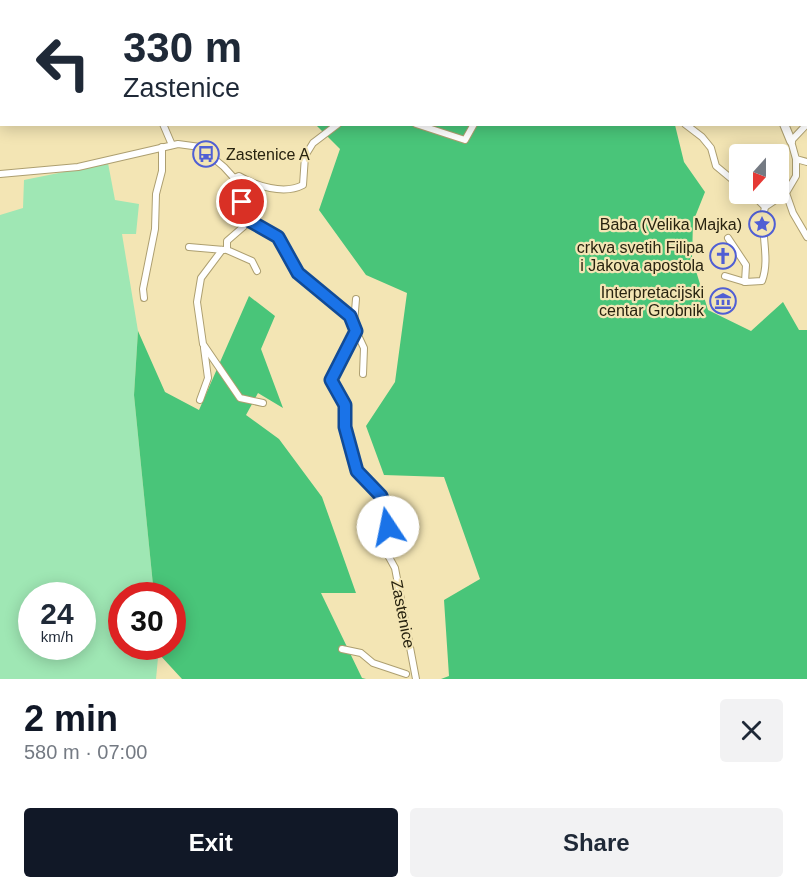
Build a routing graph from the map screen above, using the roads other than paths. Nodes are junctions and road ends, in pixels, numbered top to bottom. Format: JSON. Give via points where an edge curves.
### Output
{"nodes":[{"id":1,"x":164,"y":126,"type":"edge"},
{"id":2,"x":335,"y":126,"type":"edge"},
{"id":3,"x":422,"y":126,"type":"edge"},
{"id":4,"x":473,"y":126,"type":"edge"},
{"id":5,"x":688,"y":126,"type":"edge"},
{"id":6,"x":785,"y":126,"type":"edge"},
{"id":7,"x":805,"y":126,"type":"edge"},
{"id":8,"x":791,"y":141,"type":"junction"},
{"id":9,"x":172,"y":145,"type":"junction"},
{"id":10,"x":162,"y":147,"type":"junction"},
{"id":11,"x":796,"y":159,"type":"junction"},
{"id":12,"x":806,"y":159,"type":"edge"},
{"id":13,"x":0,"y":174,"type":"edge"},
{"id":14,"x":729,"y":177,"type":"edge"},
{"id":15,"x":234,"y":178,"type":"junction"},
{"id":16,"x":789,"y":188,"type":"edge"},
{"id":17,"x":789,"y":202,"type":"edge"},
{"id":18,"x":762,"y":204,"type":"edge"},
{"id":19,"x":770,"y":204,"type":"edge"},
{"id":20,"x":765,"y":207,"type":"junction"},
{"id":21,"x":250,"y":221,"type":"junction"},
{"id":22,"x":807,"y":237,"type":"edge"},
{"id":23,"x":728,"y":238,"type":"dead end"},
{"id":24,"x":189,"y":247,"type":"dead end"},
{"id":25,"x":224,"y":250,"type":"junction"},
{"id":26,"x":257,"y":271,"type":"dead end"},
{"id":27,"x":725,"y":276,"type":"dead end"},
{"id":28,"x":745,"y":282,"type":"junction"},
{"id":29,"x":144,"y":298,"type":"dead end"},
{"id":30,"x":356,"y":298,"type":"dead end"},
{"id":31,"x":354,"y":324,"type":"junction"},
{"id":32,"x":356,"y":331,"type":"junction"},
{"id":33,"x":203,"y":344,"type":"junction"},
{"id":34,"x":363,"y":374,"type":"dead end"},
{"id":35,"x":200,"y":400,"type":"dead end"},
{"id":36,"x":263,"y":403,"type":"dead end"},
{"id":37,"x":342,"y":649,"type":"dead end"},
{"id":38,"x":414,"y":668,"type":"junction"},
{"id":39,"x":405,"y":674,"type":"junction"},
{"id":40,"x":416,"y":678,"type":"edge"}],
"edges":[{"from":1,"to":9,"type":"street"},
{"from":2,"to":15,"type":"street","via":[[313,143],[304,156],[303,185],[293,190]]},
{"from":3,"to":4,"type":"street","via":[[465,140]]},
{"from":5,"to":14,"type":"street","via":[[711,148],[716,166]]},
{"from":6,"to":8,"type":"main road"},
{"from":7,"to":8,"type":"street"},
{"from":8,"to":11,"type":"street"},
{"from":9,"to":10,"type":"street"},
{"from":9,"to":15,"type":"street","via":[[200,147]]},
{"from":10,"to":13,"type":"street","via":[[78,167]]},
{"from":10,"to":29,"type":"street"},
{"from":11,"to":12,"type":"street"},
{"from":11,"to":16,"type":"street","via":[[796,176]]},
{"from":15,"to":21,"type":"street"},
{"from":17,"to":22,"type":"street"},
{"from":18,"to":20,"type":"street"},
{"from":19,"to":20,"type":"street"},
{"from":20,"to":28,"type":"street","via":[[763,277],[759,282]]},
{"from":21,"to":25,"type":"street","via":[[227,241]]},
{"from":21,"to":31,"type":"street","via":[[278,237],[298,273],[350,316]]},
{"from":23,"to":28,"type":"street","via":[[746,265]]},
{"from":24,"to":25,"type":"street"},
{"from":25,"to":26,"type":"street","via":[[252,261]]},
{"from":25,"to":33,"type":"street","via":[[201,278],[198,290]]},
{"from":27,"to":28,"type":"street"},
{"from":30,"to":31,"type":"street"},
{"from":31,"to":32,"type":"street"},
{"from":32,"to":34,"type":"street","via":[[364,348]]},
{"from":32,"to":38,"type":"street","name":"Zastenice","via":[[331,380],[345,405],[345,427],[357,471],[381,496],[387,512],[383,542],[395,568]]},
{"from":33,"to":35,"type":"street","via":[[208,378]]},
{"from":33,"to":36,"type":"street","via":[[240,398]]},
{"from":37,"to":39,"type":"street","name":"Zastenice","via":[[361,653],[373,663]]},
{"from":38,"to":39,"type":"street","name":"Zastenice"},
{"from":38,"to":40,"type":"street","name":"Zastenice"},
{"from":39,"to":40,"type":"street","name":"Zastenice"}]}
